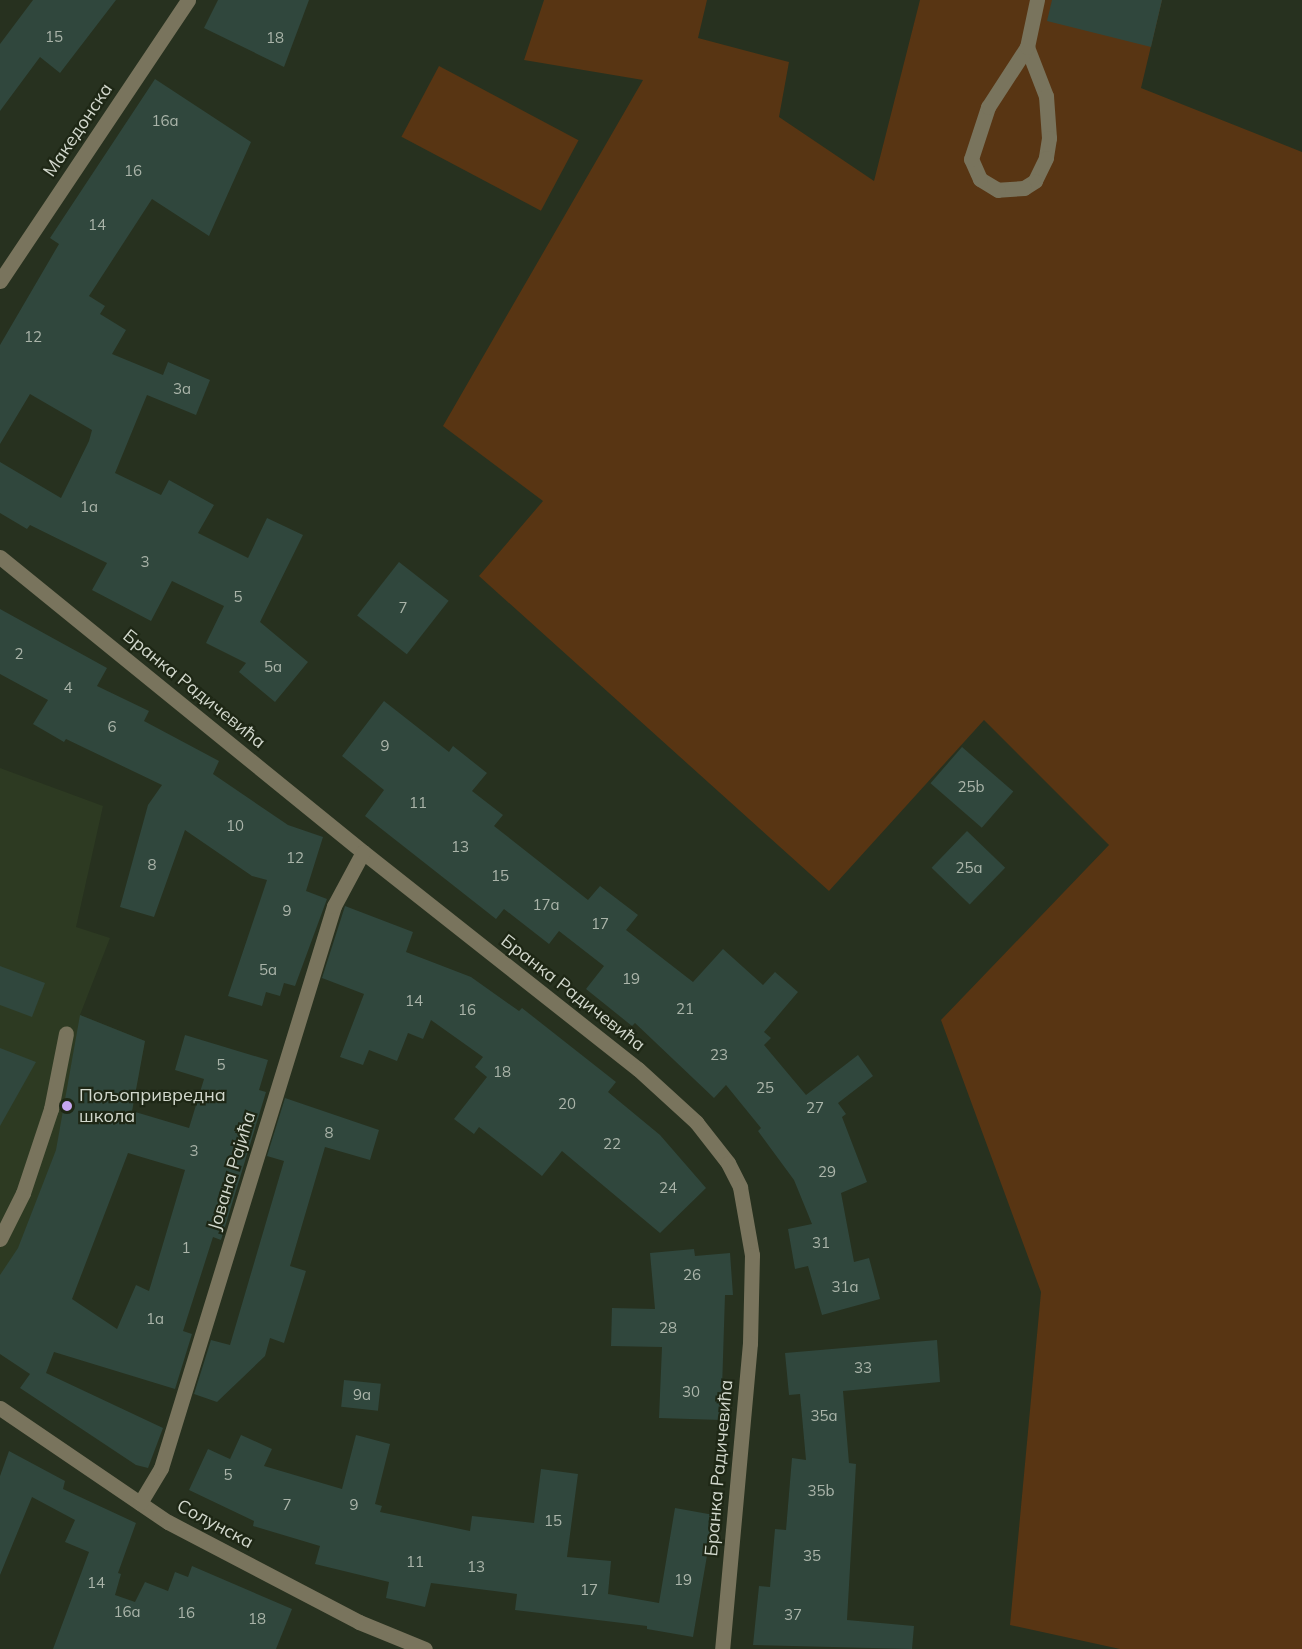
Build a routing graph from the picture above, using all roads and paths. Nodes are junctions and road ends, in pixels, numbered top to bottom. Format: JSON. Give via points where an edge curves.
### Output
{"nodes":[{"id":1,"x":188,"y":0,"type":"edge"},
{"id":2,"x":1037,"y":0,"type":"edge"},
{"id":3,"x":1027,"y":47,"type":"junction"},
{"id":4,"x":0,"y":281,"type":"edge"},
{"id":5,"x":0,"y":557,"type":"edge"},
{"id":6,"x":363,"y":852,"type":"junction"},
{"id":7,"x":66,"y":1033,"type":"dead end"},
{"id":8,"x":0,"y":1239,"type":"edge"},
{"id":9,"x":0,"y":1408,"type":"edge"},
{"id":10,"x":140,"y":1503,"type":"junction"},
{"id":11,"x":425,"y":1649,"type":"edge"},
{"id":12,"x":722,"y":1649,"type":"edge"}],
"edges":[{"from":1,"to":4,"type":"street","name":"Македонска"},
{"from":2,"to":3,"type":"street"},
{"from":3,"to":3,"type":"street","via":[[988,107],[971,159],[980,179],[998,190],[1018,190],[1035,181],[1046,158],[1046,96]]},
{"from":5,"to":6,"type":"street","name":"Бранка Радичевића"},
{"from":6,"to":10,"type":"street","name":"Јована Рајића","via":[[334,906],[161,1468]]},
{"from":6,"to":12,"type":"street","name":"Бранка Радичевића","via":[[646,1076],[713,1140],[740,1187],[752,1254],[750,1343]]},
{"from":7,"to":8,"type":"street","via":[[51,1109],[23,1193]]},
{"from":9,"to":10,"type":"street","name":"Солунска"},
{"from":10,"to":11,"type":"street","name":"Солунска","via":[[168,1522],[359,1622]]}]}
